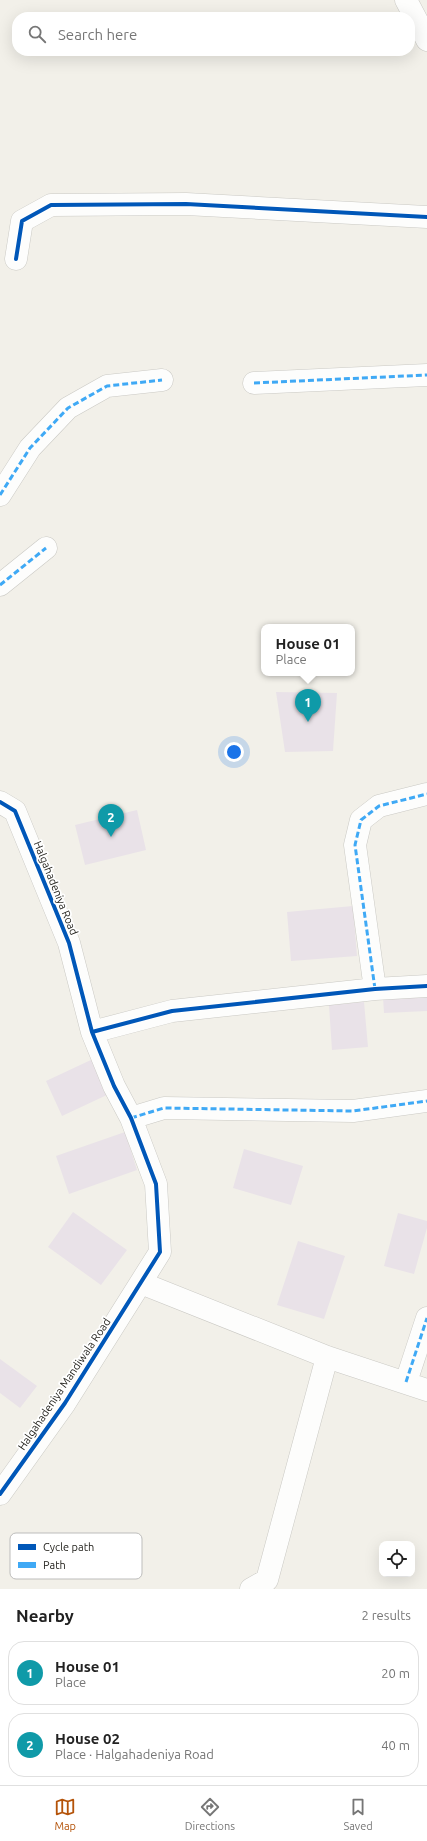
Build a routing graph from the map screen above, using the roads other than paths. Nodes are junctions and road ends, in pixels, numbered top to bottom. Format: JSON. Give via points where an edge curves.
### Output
{"nodes":[{"id":1,"x":406,"y":0,"type":"edge"},
{"id":2,"x":412,"y":12,"type":"edge"},
{"id":3,"x":415,"y":17,"type":"edge"},
{"id":4,"x":427,"y":40,"type":"edge"},
{"id":5,"x":427,"y":217,"type":"edge"},
{"id":6,"x":16,"y":259,"type":"dead end"},
{"id":7,"x":427,"y":375,"type":"edge"},
{"id":8,"x":162,"y":380,"type":"dead end"},
{"id":9,"x":254,"y":383,"type":"dead end"},
{"id":10,"x":0,"y":495,"type":"edge"},
{"id":11,"x":46,"y":548,"type":"dead end"},
{"id":12,"x":0,"y":585,"type":"edge"},
{"id":13,"x":427,"y":794,"type":"edge"},
{"id":14,"x":0,"y":802,"type":"edge"},
{"id":15,"x":427,"y":986,"type":"edge"},
{"id":16,"x":375,"y":989,"type":"junction"},
{"id":17,"x":92,"y":1032,"type":"junction"},
{"id":18,"x":427,"y":1101,"type":"edge"},
{"id":19,"x":131,"y":1118,"type":"junction"},
{"id":20,"x":141,"y":1282,"type":"junction"},
{"id":21,"x":427,"y":1318,"type":"edge"},
{"id":22,"x":327,"y":1357,"type":"junction"},
{"id":23,"x":406,"y":1382,"type":"junction"},
{"id":24,"x":427,"y":1390,"type":"edge"},
{"id":25,"x":0,"y":1494,"type":"edge"},
{"id":26,"x":251,"y":1589,"type":"edge"}],
"edges":[{"from":1,"to":2,"type":"street"},
{"from":3,"to":4,"type":"street"},
{"from":5,"to":6,"type":"street","via":[[186,204],[51,205],[22,220]]},
{"from":7,"to":9,"type":"street"},
{"from":8,"to":10,"type":"street","via":[[107,386],[68,408],[30,448]]},
{"from":11,"to":12,"type":"street"},
{"from":13,"to":16,"type":"street","via":[[379,806],[361,820],[356,845]]},
{"from":14,"to":17,"type":"street","name":"Halgahadeniya Road","via":[[15,811],[66,936]]},
{"from":15,"to":16,"type":"street"},
{"from":16,"to":17,"type":"street","via":[[172,1011]]},
{"from":17,"to":19,"type":"street","name":"Halgahadeniya Road","via":[[114,1086]]},
{"from":18,"to":19,"type":"street","via":[[353,1111],[164,1108]]},
{"from":19,"to":20,"type":"street","name":"Halgahadeniya Road","via":[[156,1184],[160,1252]]},
{"from":20,"to":22,"type":"street"},
{"from":20,"to":25,"type":"street","name":"Halgahadeniya Mandiwala Road","via":[[65,1403]]},
{"from":21,"to":23,"type":"street"},
{"from":22,"to":23,"type":"street"},
{"from":22,"to":26,"type":"street","via":[[267,1580]]},
{"from":23,"to":24,"type":"street"}]}
